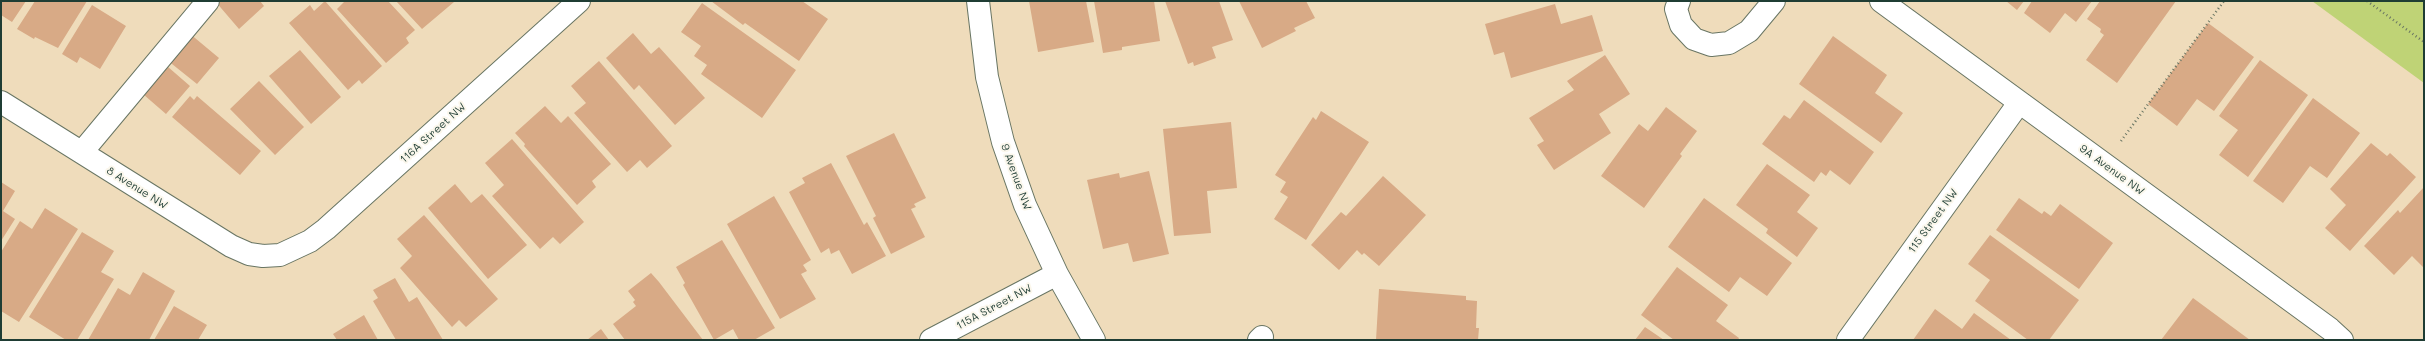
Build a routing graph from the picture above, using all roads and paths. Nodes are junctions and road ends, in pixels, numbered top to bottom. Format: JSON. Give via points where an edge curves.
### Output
{"nodes":[{"id":1,"x":208,"y":1,"type":"edge"},
{"id":2,"x":579,"y":1,"type":"edge"},
{"id":3,"x":978,"y":1,"type":"edge"},
{"id":4,"x":1679,"y":1,"type":"edge"},
{"id":5,"x":1774,"y":1,"type":"edge"},
{"id":6,"x":1881,"y":1,"type":"edge"},
{"id":7,"x":2224,"y":1,"type":"edge"},
{"id":8,"x":2367,"y":1,"type":"edge"},
{"id":9,"x":2424,"y":42,"type":"edge"},
{"id":10,"x":1,"y":102,"type":"edge"},
{"id":11,"x":2019,"y":103,"type":"junction"},
{"id":12,"x":82,"y":152,"type":"junction"},
{"id":13,"x":2104,"y":164,"type":"junction"},
{"id":14,"x":280,"y":255,"type":"joint"},
{"id":15,"x":1057,"y":274,"type":"junction"},
{"id":16,"x":932,"y":340,"type":"edge"},
{"id":17,"x":1094,"y":340,"type":"edge"},
{"id":18,"x":1848,"y":340,"type":"edge"},
{"id":19,"x":2342,"y":340,"type":"edge"}],
"edges":[{"from":1,"to":12,"type":"street"},
{"from":2,"to":14,"type":"street","name":"116A Street NW","via":[[326,229],[310,241]]},
{"from":3,"to":15,"type":"street","name":"9 Avenue NW","via":[[987,77],[1003,142],[1025,205]]},
{"from":4,"to":5,"type":"street","via":[[1676,9],[1681,25],[1694,39],[1712,46],[1730,43],[1749,31]]},
{"from":6,"to":11,"type":"street","name":"9A Avenue NW"},
{"from":7,"to":13,"type":"path"},
{"from":8,"to":9,"type":"path"},
{"from":10,"to":12,"type":"street","name":"8 Avenue NW"},
{"from":11,"to":13,"type":"street","name":"9A Avenue NW"},
{"from":11,"to":18,"type":"street","name":"115 Street NW"},
{"from":12,"to":14,"type":"street","name":"8 Avenue NW","via":[[231,246],[249,254]]},
{"from":13,"to":19,"type":"street","name":"9A Avenue NW"},
{"from":15,"to":16,"type":"street","name":"115A Street NW"},
{"from":15,"to":17,"type":"street","name":"9 Avenue NW"}]}
